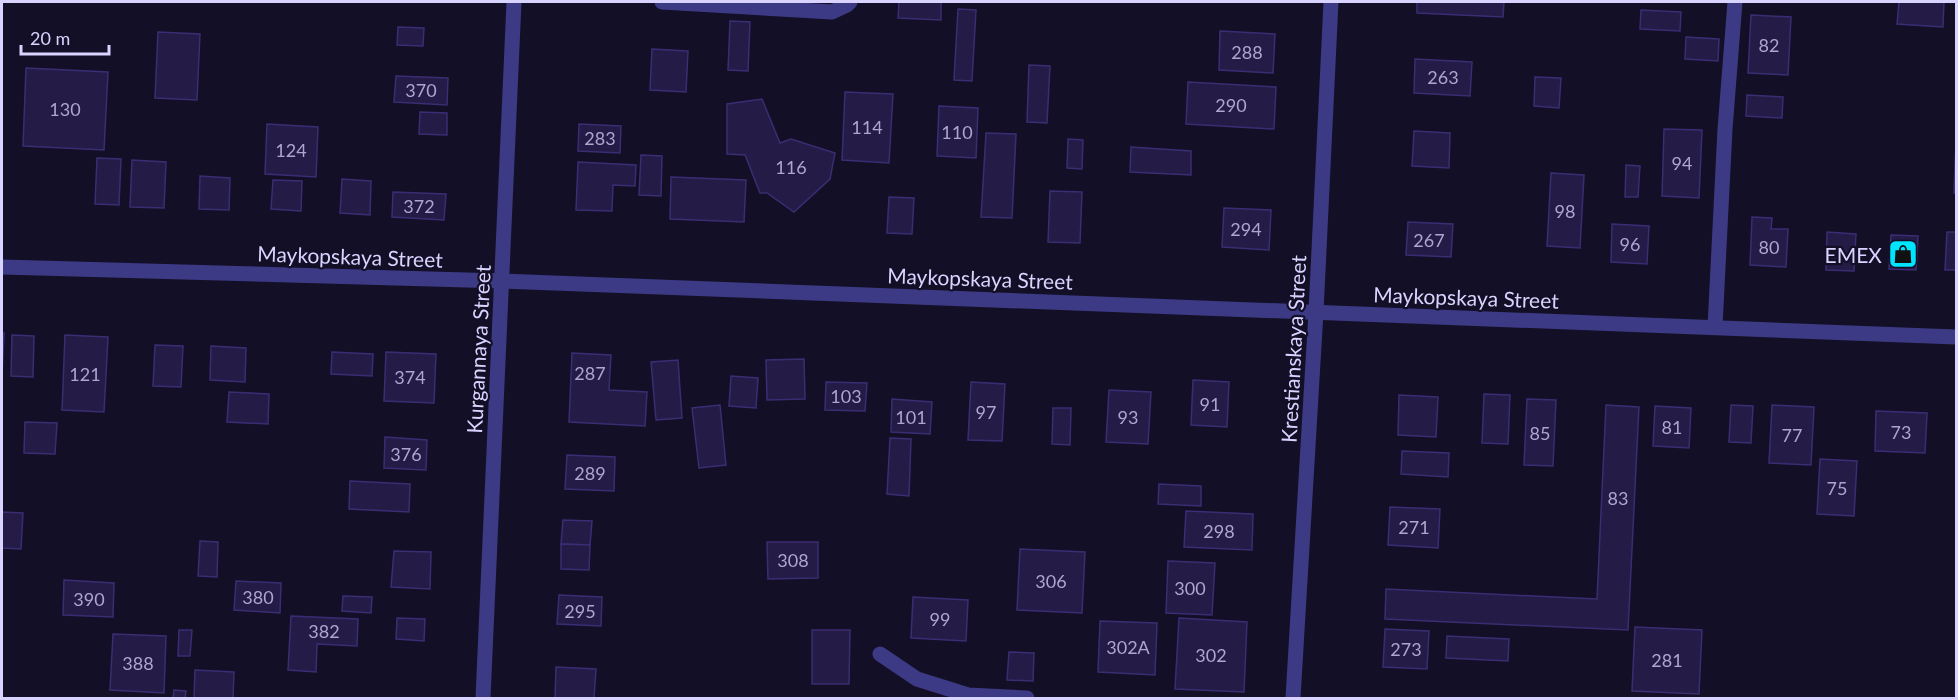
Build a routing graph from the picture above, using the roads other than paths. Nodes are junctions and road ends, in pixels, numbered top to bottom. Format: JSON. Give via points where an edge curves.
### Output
{"nodes":[{"id":1,"x":514,"y":2,"type":"edge"},
{"id":2,"x":662,"y":2,"type":"edge"},
{"id":3,"x":850,"y":2,"type":"edge"},
{"id":4,"x":1331,"y":2,"type":"edge"},
{"id":5,"x":1735,"y":2,"type":"edge"},
{"id":6,"x":2,"y":267,"type":"edge"},
{"id":7,"x":502,"y":281,"type":"junction"},
{"id":8,"x":1316,"y":312,"type":"junction"},
{"id":9,"x":1715,"y":327,"type":"junction"},
{"id":10,"x":1956,"y":337,"type":"edge"},
{"id":11,"x":880,"y":654,"type":"dead end"},
{"id":12,"x":483,"y":699,"type":"edge"},
{"id":13,"x":1027,"y":699,"type":"edge"},
{"id":14,"x":1293,"y":699,"type":"edge"}],
"edges":[{"from":1,"to":7,"type":"street","name":"Kurgannaya Street"},
{"from":2,"to":3,"type":"street","via":[[832,12]]},
{"from":4,"to":8,"type":"street","name":"Krestianskaya Street"},
{"from":5,"to":9,"type":"street"},
{"from":6,"to":7,"type":"street","name":"Maykopskaya Street"},
{"from":7,"to":8,"type":"street","name":"Maykopskaya Street"},
{"from":7,"to":12,"type":"street","name":"Kurgannaya Street"},
{"from":8,"to":9,"type":"street","name":"Maykopskaya Street"},
{"from":8,"to":14,"type":"street","name":"Krestianskaya Street"},
{"from":9,"to":10,"type":"street","name":"Maykopskaya Street"},
{"from":11,"to":13,"type":"street","via":[[917,679],[968,695]]}]}
